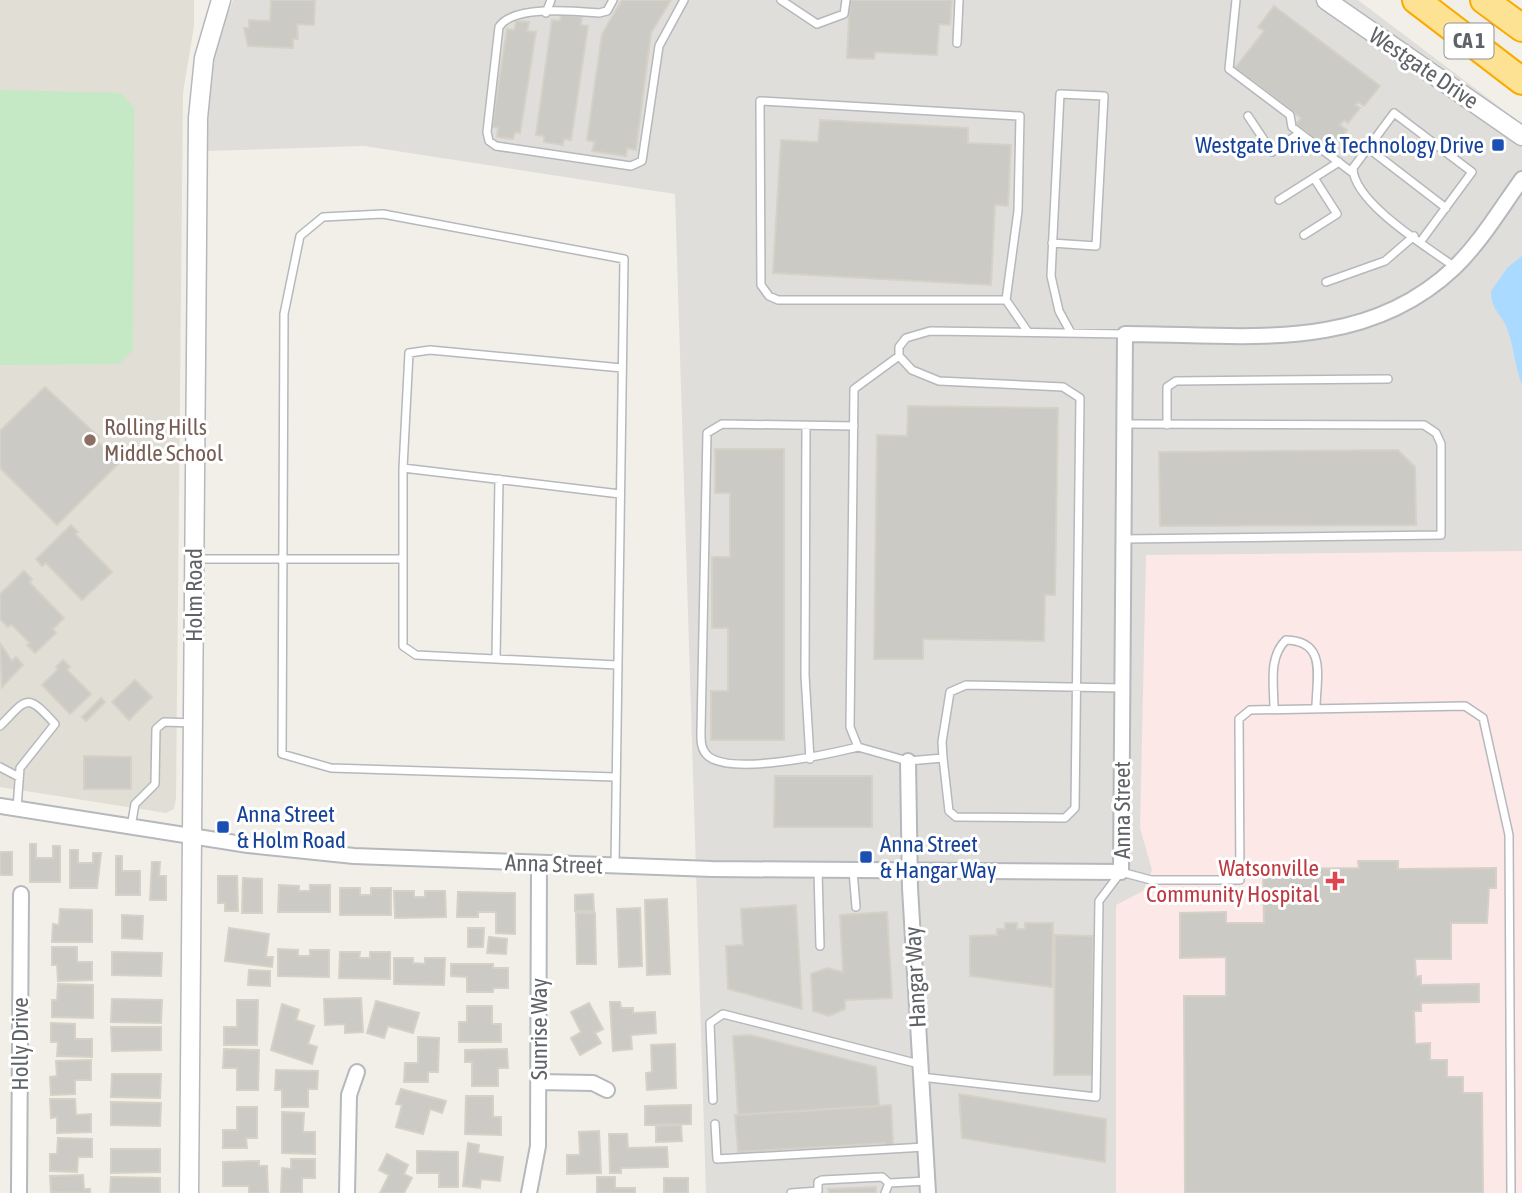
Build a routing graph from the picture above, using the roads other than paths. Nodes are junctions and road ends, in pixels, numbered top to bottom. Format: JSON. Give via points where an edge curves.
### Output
{"nodes":[{"id":1,"x":221,"y":0,"type":"edge"},
{"id":2,"x":551,"y":0,"type":"edge"},
{"id":3,"x":613,"y":0,"type":"edge"},
{"id":4,"x":684,"y":0,"type":"edge"},
{"id":5,"x":780,"y":0,"type":"edge"},
{"id":6,"x":845,"y":0,"type":"edge"},
{"id":7,"x":959,"y":0,"type":"edge"},
{"id":8,"x":1236,"y":0,"type":"edge"},
{"id":9,"x":1326,"y":0,"type":"edge"},
{"id":10,"x":1416,"y":0,"type":"edge"},
{"id":11,"x":1484,"y":0,"type":"edge"},
{"id":12,"x":545,"y":13,"type":"junction"},
{"id":13,"x":1522,"y":29,"type":"edge"},
{"id":14,"x":957,"y":43,"type":"dead end"},
{"id":15,"x":1522,"y":81,"type":"edge"},
{"id":16,"x":1248,"y":116,"type":"dead end"},
{"id":17,"x":1300,"y":133,"type":"junction"},
{"id":18,"x":1522,"y":136,"type":"edge"},
{"id":19,"x":1368,"y":148,"type":"junction"},
{"id":20,"x":1339,"y":162,"type":"junction"},
{"id":21,"x":1353,"y":173,"type":"junction"},
{"id":22,"x":1314,"y":178,"type":"junction"},
{"id":23,"x":1522,"y":178,"type":"edge"},
{"id":24,"x":1279,"y":200,"type":"dead end"},
{"id":25,"x":1446,"y":208,"type":"junction"},
{"id":26,"x":1304,"y":234,"type":"dead end"},
{"id":27,"x":1417,"y":239,"type":"junction"},
{"id":28,"x":1052,"y":243,"type":"junction"},
{"id":29,"x":1455,"y":267,"type":"junction"},
{"id":30,"x":1326,"y":282,"type":"dead end"},
{"id":31,"x":1006,"y":300,"type":"junction"},
{"id":32,"x":1028,"y":332,"type":"junction"},
{"id":33,"x":1071,"y":333,"type":"junction"},
{"id":34,"x":1125,"y":334,"type":"junction"},
{"id":35,"x":900,"y":356,"type":"junction"},
{"id":36,"x":622,"y":368,"type":"junction"},
{"id":37,"x":1388,"y":379,"type":"dead end"},
{"id":38,"x":1124,"y":424,"type":"junction"},
{"id":39,"x":1167,"y":425,"type":"junction"},
{"id":40,"x":853,"y":426,"type":"junction"},
{"id":41,"x":806,"y":427,"type":"junction"},
{"id":42,"x":403,"y":468,"type":"junction"},
{"id":43,"x":499,"y":480,"type":"junction"},
{"id":44,"x":620,"y":494,"type":"junction"},
{"id":45,"x":1123,"y":539,"type":"junction"},
{"id":46,"x":195,"y":559,"type":"junction"},
{"id":47,"x":283,"y":559,"type":"junction"},
{"id":48,"x":403,"y":559,"type":"junction"},
{"id":49,"x":496,"y":659,"type":"junction"},
{"id":50,"x":617,"y":665,"type":"junction"},
{"id":51,"x":1078,"y":688,"type":"junction"},
{"id":52,"x":1122,"y":688,"type":"junction"},
{"id":53,"x":1274,"y":709,"type":"junction"},
{"id":54,"x":1316,"y":709,"type":"junction"},
{"id":55,"x":193,"y":723,"type":"junction"},
{"id":56,"x":0,"y":726,"type":"edge"},
{"id":57,"x":858,"y":747,"type":"junction"},
{"id":58,"x":943,"y":758,"type":"junction"},
{"id":59,"x":810,"y":759,"type":"junction"},
{"id":60,"x":908,"y":761,"type":"junction"},
{"id":61,"x":0,"y":767,"type":"edge"},
{"id":62,"x":19,"y":778,"type":"junction"},
{"id":63,"x":615,"y":778,"type":"junction"},
{"id":64,"x":0,"y":806,"type":"edge"},
{"id":65,"x":17,"y":809,"type":"junction"},
{"id":66,"x":131,"y":827,"type":"junction"},
{"id":67,"x":192,"y":837,"type":"junction"},
{"id":68,"x":539,"y":863,"type":"junction"},
{"id":69,"x":615,"y":866,"type":"junction"},
{"id":70,"x":818,"y":871,"type":"junction"},
{"id":71,"x":853,"y":871,"type":"junction"},
{"id":72,"x":909,"y":871,"type":"junction"},
{"id":73,"x":1121,"y":872,"type":"junction"},
{"id":74,"x":21,"y":894,"type":"dead end"},
{"id":75,"x":856,"y":907,"type":"dead end"},
{"id":76,"x":820,"y":946,"type":"dead end"},
{"id":77,"x":920,"y":1070,"type":"junction"},
{"id":78,"x":357,"y":1072,"type":"dead end"},
{"id":79,"x":539,"y":1082,"type":"junction"},
{"id":80,"x":607,"y":1090,"type":"dead end"},
{"id":81,"x":713,"y":1100,"type":"dead end"},
{"id":82,"x":715,"y":1124,"type":"dead end"},
{"id":83,"x":925,"y":1147,"type":"junction"},
{"id":84,"x":889,"y":1183,"type":"junction"},
{"id":85,"x":927,"y":1187,"type":"edge"},
{"id":86,"x":19,"y":1193,"type":"edge"},
{"id":87,"x":189,"y":1193,"type":"edge"},
{"id":88,"x":347,"y":1193,"type":"edge"},
{"id":89,"x":529,"y":1193,"type":"edge"},
{"id":90,"x":791,"y":1193,"type":"edge"},
{"id":91,"x":885,"y":1193,"type":"edge"},
{"id":92,"x":1511,"y":1193,"type":"edge"}],
"edges":[{"from":1,"to":46,"type":"street","name":"Holm Road","via":[[204,58],[198,118]]},
{"from":2,"to":12,"type":"lane"},
{"from":3,"to":12,"type":"lane","via":[[607,11],[599,13]]},
{"from":4,"to":12,"type":"lane","via":[[659,46],[645,152],[642,161],[631,166],[496,146],[489,141],[499,27],[520,13]]},
{"from":5,"to":6,"type":"lane","via":[[817,24],[844,14]]},
{"from":7,"to":14,"type":"lane"},
{"from":8,"to":17,"type":"lane","via":[[1229,69],[1290,115],[1292,127]]},
{"from":9,"to":18,"type":"street","name":"Westgate Drive"},
{"from":10,"to":15,"type":"highway","number":"CA 1"},
{"from":11,"to":13,"type":"highway","number":"CA 1"},
{"from":16,"to":17,"type":"lane","via":[[1272,152]]},
{"from":17,"to":20,"type":"lane"},
{"from":19,"to":21,"type":"lane"},
{"from":19,"to":25,"type":"lane"},
{"from":19,"to":25,"type":"lane","via":[[1394,113],[1472,172]]},
{"from":20,"to":21,"type":"lane"},
{"from":20,"to":22,"type":"lane"},
{"from":21,"to":27,"type":"lane","via":[[1366,199]]},
{"from":22,"to":24,"type":"lane"},
{"from":22,"to":26,"type":"lane","via":[[1337,214]]},
{"from":23,"to":29,"type":"street"},
{"from":25,"to":27,"type":"lane"},
{"from":27,"to":29,"type":"lane"},
{"from":27,"to":30,"type":"lane","via":[[1385,261]]},
{"from":28,"to":28,"type":"lane","via":[[1060,94],[1104,96],[1096,246]]},
{"from":28,"to":33,"type":"lane","via":[[1051,276],[1059,311]]},
{"from":29,"to":34,"type":"street","via":[[1401,307],[1333,331]]},
{"from":31,"to":31,"type":"lane","via":[[1018,211],[1020,116],[760,101],[761,285],[769,296],[778,300]]},
{"from":31,"to":32,"type":"lane"},
{"from":32,"to":33,"type":"lane"},
{"from":32,"to":35,"type":"lane","via":[[930,331],[906,338]]},
{"from":33,"to":34,"type":"lane"},
{"from":34,"to":38,"type":"street","name":"Anna Street"},
{"from":35,"to":40,"type":"lane","via":[[853,389]]},
{"from":35,"to":51,"type":"lane","via":[[912,370],[939,381],[1063,387],[1080,398]]},
{"from":36,"to":42,"type":"lane","via":[[430,350],[409,353]]},
{"from":36,"to":44,"type":"lane"},
{"from":36,"to":47,"type":"lane","via":[[624,259],[383,214],[323,217],[300,236],[284,314]]},
{"from":37,"to":39,"type":"lane","via":[[1176,381],[1167,387]]},
{"from":38,"to":39,"type":"lane"},
{"from":38,"to":45,"type":"street","name":"Anna Street"},
{"from":39,"to":45,"type":"lane","via":[[1424,425],[1436,433],[1441,444],[1441,536]]},
{"from":40,"to":41,"type":"lane"},
{"from":40,"to":57,"type":"lane","via":[[850,727]]},
{"from":41,"to":59,"type":"lane","via":[[805,675]]},
{"from":41,"to":59,"type":"lane","via":[[722,424],[707,433],[701,730],[708,756],[723,762]]},
{"from":42,"to":43,"type":"lane"},
{"from":42,"to":48,"type":"lane"},
{"from":43,"to":44,"type":"lane"},
{"from":43,"to":49,"type":"lane"},
{"from":44,"to":50,"type":"lane"},
{"from":45,"to":52,"type":"street","name":"Anna Street"},
{"from":46,"to":47,"type":"lane"},
{"from":46,"to":55,"type":"street","name":"Holm Road"},
{"from":47,"to":48,"type":"lane"},
{"from":47,"to":63,"type":"lane","via":[[282,754],[331,768]]},
{"from":48,"to":49,"type":"lane","via":[[403,646],[416,655]]},
{"from":49,"to":50,"type":"lane"},
{"from":50,"to":63,"type":"lane"},
{"from":51,"to":52,"type":"lane"},
{"from":51,"to":58,"type":"lane","via":[[966,685],[950,692]]},
{"from":51,"to":58,"type":"lane","via":[[1075,808],[1065,818],[956,817],[949,811]]},
{"from":52,"to":73,"type":"street","name":"Anna Street"},
{"from":53,"to":54,"type":"lane"},
{"from":53,"to":54,"type":"lane","via":[[1277,649],[1286,640],[1301,640],[1312,646],[1316,658]]},
{"from":53,"to":73,"type":"lane","via":[[1250,710],[1239,719],[1240,880],[1152,880]]},
{"from":54,"to":92,"type":"lane","via":[[1465,706],[1483,718],[1509,835]]},
{"from":55,"to":66,"type":"lane","via":[[164,722],[156,729],[155,784],[135,804]]},
{"from":55,"to":67,"type":"street","name":"Holm Road"},
{"from":56,"to":62,"type":"lane","via":[[29,701],[54,724],[23,761]]},
{"from":57,"to":59,"type":"lane"},
{"from":57,"to":60,"type":"lane"},
{"from":58,"to":60,"type":"lane"},
{"from":60,"to":72,"type":"street","name":"Hangar Way"},
{"from":61,"to":62,"type":"lane"},
{"from":62,"to":65,"type":"lane"},
{"from":63,"to":69,"type":"lane"},
{"from":64,"to":65,"type":"street","name":"Anna Street"},
{"from":65,"to":66,"type":"street","name":"Anna Street"},
{"from":66,"to":67,"type":"street","name":"Anna Street"},
{"from":67,"to":68,"type":"street","name":"Anna Street","via":[[323,853]]},
{"from":67,"to":87,"type":"street","name":"Holm Road"},
{"from":68,"to":69,"type":"street","name":"Anna Street"},
{"from":68,"to":79,"type":"street","name":"Sunrise Way"},
{"from":69,"to":70,"type":"street","name":"Anna Street"},
{"from":70,"to":71,"type":"street","name":"Anna Street"},
{"from":70,"to":76,"type":"lane"},
{"from":71,"to":72,"type":"street","name":"Anna Street"},
{"from":71,"to":75,"type":"lane"},
{"from":72,"to":73,"type":"street","name":"Anna Street"},
{"from":72,"to":77,"type":"street","name":"Hangar Way"},
{"from":73,"to":77,"type":"lane","via":[[1099,901],[1096,1097]]},
{"from":74,"to":86,"type":"street","name":"Holly Drive"},
{"from":77,"to":81,"type":"lane","via":[[723,1014],[710,1023]]},
{"from":77,"to":83,"type":"street","name":"Hangar Way"},
{"from":78,"to":88,"type":"street","via":[[349,1095]]},
{"from":79,"to":80,"type":"street","via":[[593,1083]]},
{"from":79,"to":89,"type":"street","name":"Sunrise Way","via":[[537,1162]]},
{"from":82,"to":83,"type":"lane","via":[[717,1159]]},
{"from":83,"to":85,"type":"street","name":"Hangar Way"},
{"from":84,"to":85,"type":"lane"},
{"from":84,"to":90,"type":"lane","via":[[882,1177],[822,1180],[818,1191]]},
{"from":84,"to":91,"type":"lane"}]}
